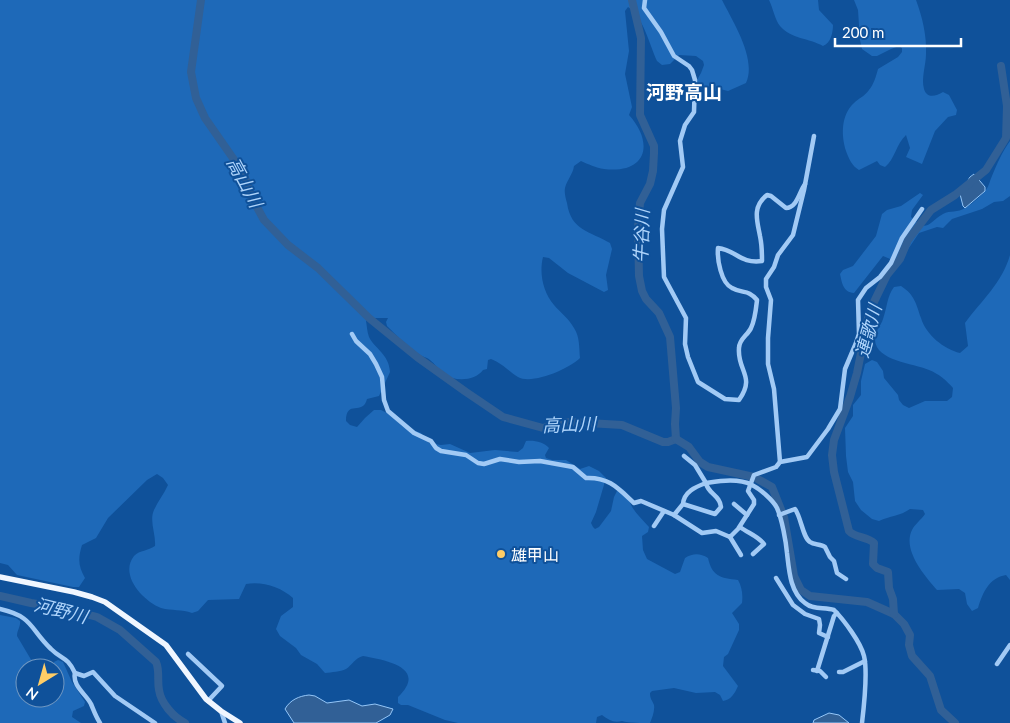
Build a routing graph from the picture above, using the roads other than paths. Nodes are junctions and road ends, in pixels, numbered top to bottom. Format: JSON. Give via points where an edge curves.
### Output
{"nodes":[{"id":1,"x":645,"y":0,"type":"edge"},
{"id":2,"x":814,"y":136,"type":"dead end"},
{"id":3,"x":805,"y":184,"type":"junction"},
{"id":4,"x":922,"y":209,"type":"dead end"},
{"id":5,"x":352,"y":334,"type":"dead end"},
{"id":6,"x":684,"y":456,"type":"dead end"},
{"id":7,"x":780,"y":462,"type":"junction"},
{"id":8,"x":706,"y":482,"type":"junction"},
{"id":9,"x":751,"y":484,"type":"junction"},
{"id":10,"x":683,"y":504,"type":"junction"},
{"id":11,"x":734,"y":504,"type":"dead end"},
{"id":12,"x":664,"y":511,"type":"junction"},
{"id":13,"x":782,"y":514,"type":"junction"},
{"id":14,"x":674,"y":515,"type":"junction"},
{"id":15,"x":748,"y":515,"type":"junction"},
{"id":16,"x":654,"y":526,"type":"dead end"},
{"id":17,"x":740,"y":527,"type":"junction"},
{"id":18,"x":730,"y":537,"type":"junction"},
{"id":19,"x":753,"y":554,"type":"dead end"},
{"id":20,"x":741,"y":556,"type":"dead end"},
{"id":21,"x":0,"y":577,"type":"edge"},
{"id":22,"x":776,"y":578,"type":"dead end"},
{"id":23,"x":846,"y":579,"type":"dead end"},
{"id":24,"x":0,"y":609,"type":"edge"},
{"id":25,"x":837,"y":613,"type":"junction"},
{"id":26,"x":828,"y":637,"type":"junction"},
{"id":27,"x":1010,"y":645,"type":"edge"},
{"id":28,"x":188,"y":654,"type":"dead end"},
{"id":29,"x":865,"y":660,"type":"junction"},
{"id":30,"x":997,"y":664,"type":"dead end"},
{"id":31,"x":839,"y":672,"type":"dead end"},
{"id":32,"x":75,"y":673,"type":"junction"},
{"id":33,"x":826,"y":677,"type":"dead end"},
{"id":34,"x":208,"y":701,"type":"junction"},
{"id":35,"x":221,"y":711,"type":"junction"},
{"id":36,"x":100,"y":723,"type":"edge"},
{"id":37,"x":155,"y":723,"type":"edge"},
{"id":38,"x":224,"y":723,"type":"edge"},
{"id":39,"x":240,"y":723,"type":"edge"},
{"id":40,"x":862,"y":723,"type":"edge"}],
"edges":[{"from":1,"to":3,"type":"street","via":[[644,8],[674,56],[692,70],[695,80],[694,112],[685,124],[680,141],[683,167],[664,210],[664,277],[686,318],[685,344],[698,382],[725,399],[739,400],[745,391],[747,380],[739,344],[752,328],[757,300],[752,294],[729,286],[718,266],[718,248],[750,262],[762,261],[757,207],[771,196],[786,208],[791,208]]},
{"from":2,"to":3,"type":"street"},
{"from":3,"to":7,"type":"street","via":[[793,235],[766,279],[771,300],[768,364],[774,389]]},
{"from":4,"to":7,"type":"street","via":[[902,238],[891,263],[858,300],[858,334],[845,369],[840,409],[807,457]]},
{"from":5,"to":12,"type":"street","via":[[376,364],[388,411],[441,451],[466,455],[484,464],[500,459],[573,467],[586,478],[607,481],[634,502],[641,501]]},
{"from":6,"to":8,"type":"street","via":[[695,465]]},
{"from":7,"to":9,"type":"street","via":[[776,467],[754,475]]},
{"from":8,"to":9,"type":"street"},
{"from":8,"to":10,"type":"street","via":[[689,491]]},
{"from":8,"to":10,"type":"street","via":[[708,490],[720,502],[718,513]]},
{"from":9,"to":13,"type":"street"},
{"from":9,"to":15,"type":"street","via":[[748,491],[754,504]]},
{"from":10,"to":14,"type":"street"},
{"from":11,"to":15,"type":"street"},
{"from":12,"to":14,"type":"street"},
{"from":12,"to":16,"type":"street"},
{"from":13,"to":23,"type":"street","via":[[795,509],[807,540],[825,546],[837,573]]},
{"from":13,"to":25,"type":"street","via":[[789,572],[795,590],[805,604]]},
{"from":14,"to":18,"type":"street","via":[[702,533],[716,531]]},
{"from":15,"to":17,"type":"street"},
{"from":17,"to":18,"type":"street"},
{"from":17,"to":19,"type":"street","via":[[764,544]]},
{"from":18,"to":20,"type":"street"},
{"from":21,"to":34,"type":"main road","via":[[74,592],[104,602],[166,645]]},
{"from":22,"to":26,"type":"street","via":[[793,605],[819,619],[818,633]]},
{"from":24,"to":32,"type":"street","via":[[22,616],[52,651],[71,664]]},
{"from":25,"to":26,"type":"street"},
{"from":25,"to":29,"type":"street","via":[[861,648]]},
{"from":26,"to":33,"type":"street","via":[[815,670]]},
{"from":27,"to":30,"type":"street"},
{"from":28,"to":34,"type":"street","via":[[222,686]]},
{"from":29,"to":31,"type":"street"},
{"from":29,"to":40,"type":"street"},
{"from":32,"to":36,"type":"street","via":[[76,682]]},
{"from":32,"to":37,"type":"street","via":[[84,676],[93,672],[115,696]]},
{"from":34,"to":35,"type":"main road"},
{"from":35,"to":38,"type":"street"},
{"from":35,"to":39,"type":"main road"}]}
